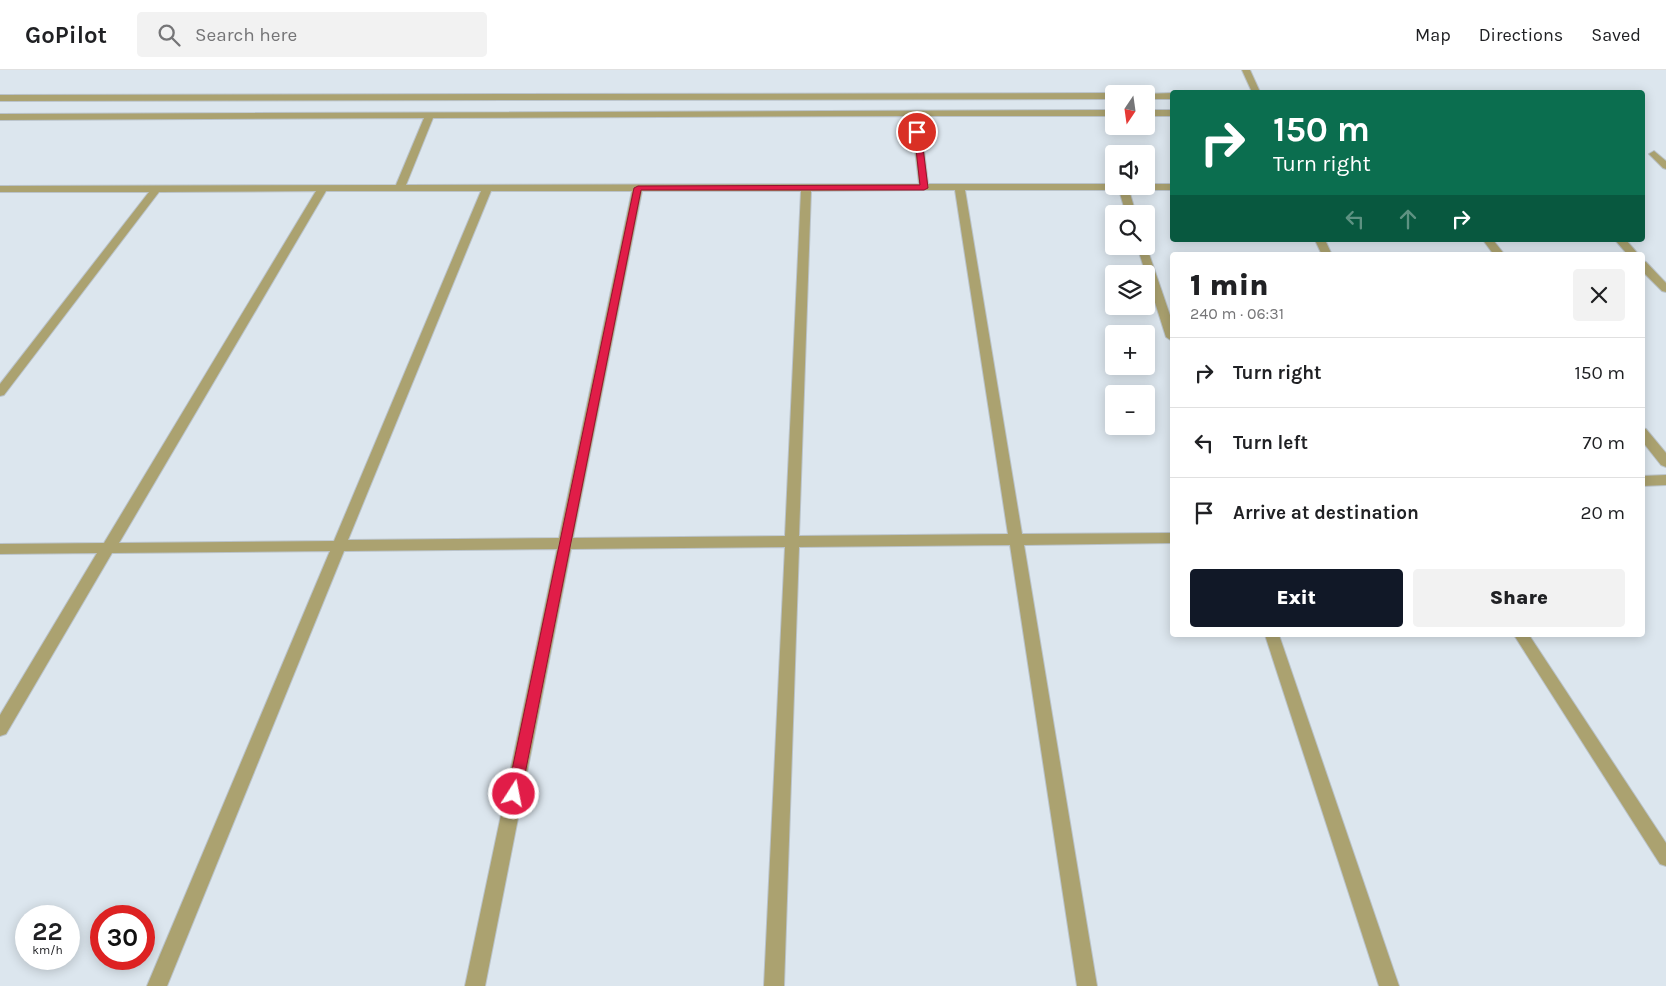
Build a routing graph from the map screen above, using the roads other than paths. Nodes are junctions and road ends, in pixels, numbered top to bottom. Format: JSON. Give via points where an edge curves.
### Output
{"nodes":[{"id":1,"x":1246,"y":70,"type":"edge"},
{"id":2,"x":1255,"y":90,"type":"edge"},
{"id":3,"x":785,"y":96,"type":"junction"},
{"id":4,"x":1105,"y":96,"type":"edge"},
{"id":5,"x":1155,"y":96,"type":"edge"},
{"id":6,"x":1170,"y":96,"type":"edge"},
{"id":7,"x":0,"y":98,"type":"edge"},
{"id":8,"x":400,"y":98,"type":"junction"},
{"id":9,"x":1105,"y":113,"type":"edge"},
{"id":10,"x":1155,"y":113,"type":"edge"},
{"id":11,"x":1170,"y":113,"type":"edge"},
{"id":12,"x":785,"y":114,"type":"junction"},
{"id":13,"x":915,"y":114,"type":"junction"},
{"id":14,"x":394,"y":116,"type":"junction"},
{"id":15,"x":429,"y":116,"type":"junction"},
{"id":16,"x":0,"y":117,"type":"edge"},
{"id":17,"x":1654,"y":154,"type":"dead end"},
{"id":18,"x":1666,"y":166,"type":"edge"},
{"id":19,"x":1105,"y":187,"type":"edge"},
{"id":20,"x":1155,"y":187,"type":"edge"},
{"id":21,"x":1170,"y":187,"type":"edge"},
{"id":22,"x":156,"y":188,"type":"junction"},
{"id":23,"x":323,"y":188,"type":"junction"},
{"id":24,"x":400,"y":188,"type":"junction"},
{"id":25,"x":487,"y":188,"type":"junction"},
{"id":26,"x":638,"y":188,"type":"junction"},
{"id":27,"x":806,"y":188,"type":"junction"},
{"id":28,"x":924,"y":188,"type":"junction"},
{"id":29,"x":960,"y":188,"type":"junction"},
{"id":30,"x":0,"y":189,"type":"edge"},
{"id":31,"x":1490,"y":242,"type":"edge"},
{"id":32,"x":1622,"y":242,"type":"edge"},
{"id":33,"x":1498,"y":252,"type":"edge"},
{"id":34,"x":1631,"y":252,"type":"edge"},
{"id":35,"x":1145,"y":255,"type":"edge"},
{"id":36,"x":1645,"y":267,"type":"edge"},
{"id":37,"x":1666,"y":288,"type":"edge"},
{"id":38,"x":1170,"y":332,"type":"edge"},
{"id":39,"x":0,"y":392,"type":"edge"},
{"id":40,"x":1645,"y":436,"type":"edge"},
{"id":41,"x":1666,"y":462,"type":"edge"},
{"id":42,"x":1666,"y":480,"type":"edge"},
{"id":43,"x":1645,"y":481,"type":"edge"},
{"id":44,"x":1170,"y":538,"type":"edge"},
{"id":45,"x":1016,"y":539,"type":"junction"},
{"id":46,"x":791,"y":542,"type":"junction"},
{"id":47,"x":565,"y":544,"type":"junction"},
{"id":48,"x":339,"y":546,"type":"junction"},
{"id":49,"x":108,"y":548,"type":"junction"},
{"id":50,"x":0,"y":549,"type":"edge"},
{"id":51,"x":1273,"y":637,"type":"edge"},
{"id":52,"x":1522,"y":637,"type":"edge"},
{"id":53,"x":0,"y":729,"type":"edge"},
{"id":54,"x":1666,"y":858,"type":"edge"},
{"id":55,"x":157,"y":986,"type":"edge"},
{"id":56,"x":475,"y":986,"type":"edge"},
{"id":57,"x":774,"y":986,"type":"edge"},
{"id":58,"x":1087,"y":986,"type":"edge"},
{"id":59,"x":1388,"y":986,"type":"edge"}],
"edges":[{"from":1,"to":2,"type":"street"},
{"from":3,"to":4,"type":"street"},
{"from":3,"to":8,"type":"street"},
{"from":3,"to":12,"type":"street"},
{"from":5,"to":6,"type":"street"},
{"from":7,"to":8,"type":"street"},
{"from":8,"to":14,"type":"street"},
{"from":9,"to":13,"type":"street"},
{"from":10,"to":11,"type":"street"},
{"from":12,"to":13,"type":"street"},
{"from":12,"to":15,"type":"street"},
{"from":13,"to":28,"type":"street"},
{"from":14,"to":15,"type":"street"},
{"from":14,"to":16,"type":"street"},
{"from":15,"to":24,"type":"street"},
{"from":17,"to":18,"type":"street"},
{"from":19,"to":29,"type":"street"},
{"from":20,"to":21,"type":"street"},
{"from":22,"to":23,"type":"street"},
{"from":22,"to":30,"type":"street"},
{"from":22,"to":39,"type":"street"},
{"from":23,"to":24,"type":"street"},
{"from":23,"to":49,"type":"street"},
{"from":24,"to":25,"type":"street"},
{"from":25,"to":26,"type":"street"},
{"from":25,"to":48,"type":"street"},
{"from":26,"to":27,"type":"street"},
{"from":26,"to":47,"type":"street"},
{"from":27,"to":28,"type":"street"},
{"from":27,"to":46,"type":"street"},
{"from":28,"to":29,"type":"street"},
{"from":29,"to":45,"type":"street"},
{"from":31,"to":33,"type":"street"},
{"from":32,"to":34,"type":"street"},
{"from":35,"to":38,"type":"street"},
{"from":36,"to":37,"type":"street"},
{"from":40,"to":41,"type":"street"},
{"from":42,"to":43,"type":"street"},
{"from":44,"to":45,"type":"street"},
{"from":45,"to":46,"type":"street"},
{"from":45,"to":58,"type":"street"},
{"from":46,"to":47,"type":"street"},
{"from":46,"to":57,"type":"street"},
{"from":47,"to":48,"type":"street"},
{"from":47,"to":56,"type":"street"},
{"from":48,"to":49,"type":"street"},
{"from":48,"to":55,"type":"street"},
{"from":49,"to":50,"type":"street"},
{"from":49,"to":53,"type":"street"},
{"from":51,"to":59,"type":"street"},
{"from":52,"to":54,"type":"street"}]}
